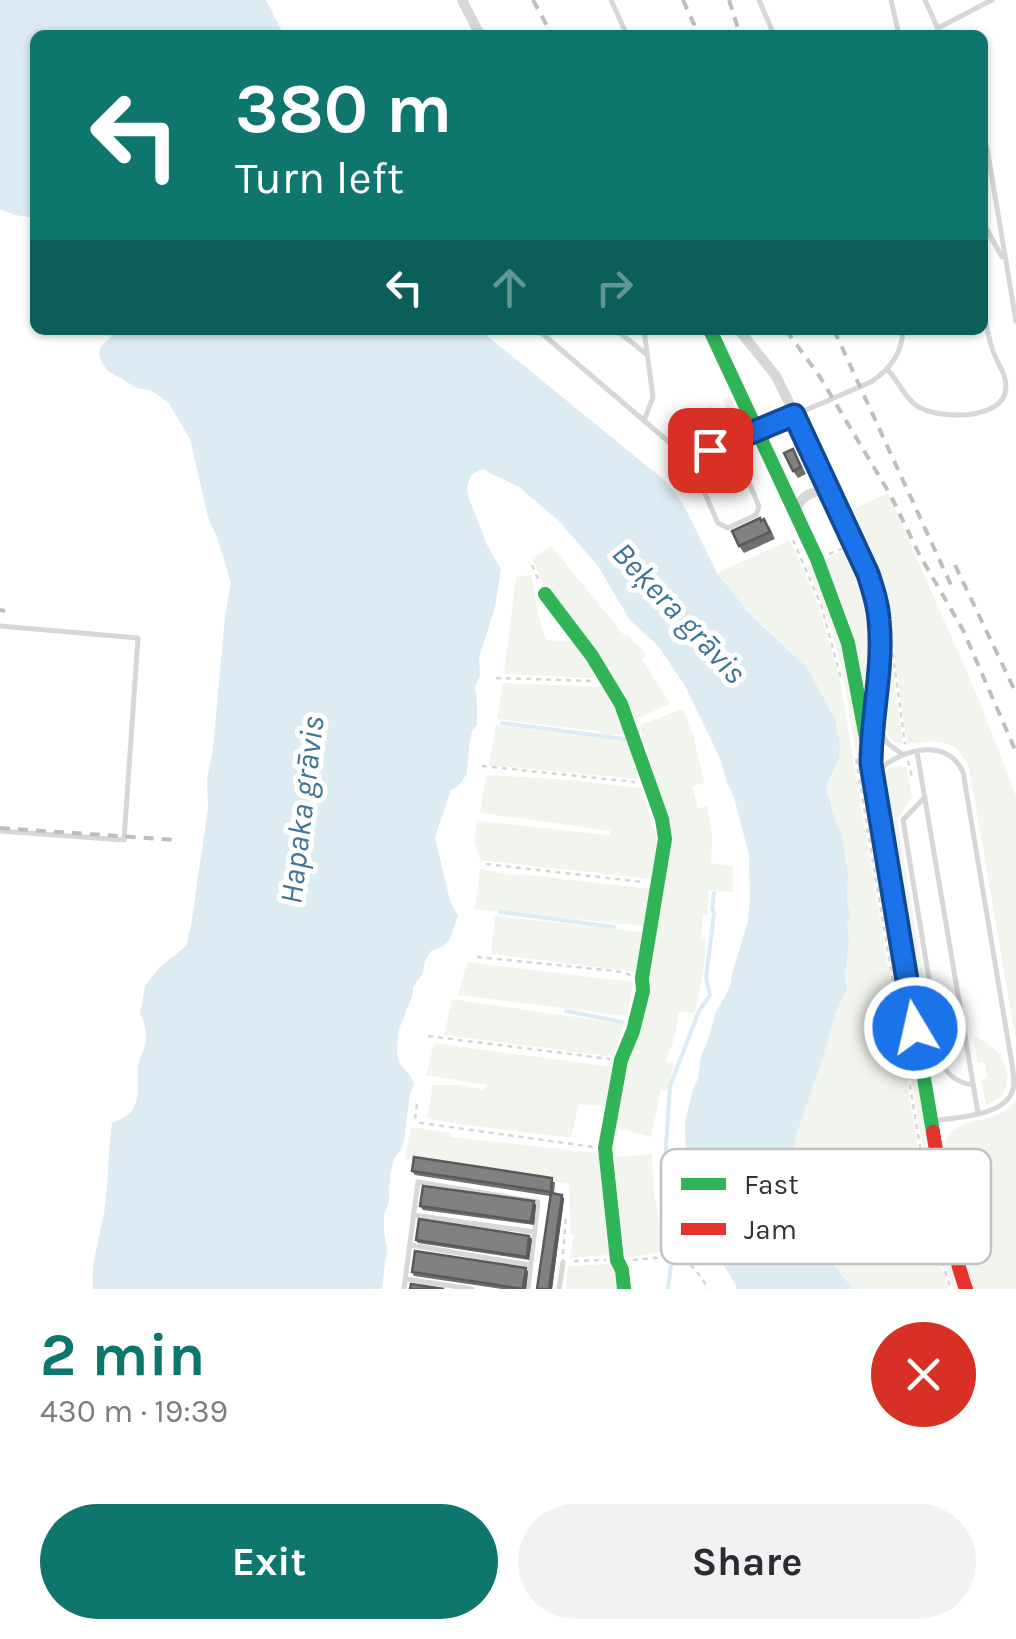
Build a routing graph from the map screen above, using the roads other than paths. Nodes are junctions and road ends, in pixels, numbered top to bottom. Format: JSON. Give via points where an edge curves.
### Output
{"nodes":[{"id":1,"x":462,"y":0,"type":"edge"},
{"id":2,"x":611,"y":0,"type":"edge"},
{"id":3,"x":758,"y":0,"type":"edge"},
{"id":4,"x":892,"y":0,"type":"edge"},
{"id":5,"x":925,"y":0,"type":"edge"},
{"id":6,"x":992,"y":0,"type":"edge"},
{"id":7,"x":477,"y":30,"type":"edge"},
{"id":8,"x":625,"y":30,"type":"edge"},
{"id":9,"x":772,"y":30,"type":"edge"},
{"id":10,"x":899,"y":30,"type":"edge"},
{"id":11,"x":937,"y":30,"type":"edge"},
{"id":12,"x":943,"y":30,"type":"edge"},
{"id":13,"x":988,"y":168,"type":"edge"},
{"id":14,"x":988,"y":232,"type":"edge"},
{"id":15,"x":1006,"y":264,"type":"junction"},
{"id":16,"x":1016,"y":321,"type":"edge"},
{"id":17,"x":988,"y":330,"type":"edge"},
{"id":18,"x":544,"y":335,"type":"edge"},
{"id":19,"x":622,"y":335,"type":"edge"},
{"id":20,"x":645,"y":335,"type":"edge"},
{"id":21,"x":712,"y":335,"type":"edge"},
{"id":22,"x":743,"y":335,"type":"edge"},
{"id":23,"x":902,"y":335,"type":"edge"},
{"id":24,"x":648,"y":355,"type":"junction"},
{"id":25,"x":887,"y":369,"type":"junction"},
{"id":26,"x":794,"y":415,"type":"junction"},
{"id":27,"x":644,"y":422,"type":"junction"},
{"id":28,"x":758,"y":430,"type":"junction"},
{"id":29,"x":731,"y":441,"type":"junction"},
{"id":30,"x":690,"y":460,"type":"junction"},
{"id":31,"x":831,"y":492,"type":"junction"},
{"id":32,"x":795,"y":511,"type":"junction"},
{"id":33,"x":545,"y":594,"type":"road end"},
{"id":34,"x":0,"y":626,"type":"edge"},
{"id":35,"x":875,"y":716,"type":"junction"},
{"id":36,"x":918,"y":752,"type":"junction"},
{"id":37,"x":904,"y":754,"type":"junction"},
{"id":38,"x":872,"y":770,"type":"junction"},
{"id":39,"x":925,"y":797,"type":"junction"},
{"id":40,"x":0,"y":831,"type":"edge"},
{"id":41,"x":974,"y":1086,"type":"junction"},
{"id":42,"x":978,"y":1113,"type":"junction"},
{"id":43,"x":931,"y":1122,"type":"junction"},
{"id":44,"x":936,"y":1149,"type":"edge"},
{"id":45,"x":414,"y":1215,"type":"junction"},
{"id":46,"x":535,"y":1232,"type":"junction"},
{"id":47,"x":410,"y":1245,"type":"junction"},
{"id":48,"x":563,"y":1262,"type":"road end"},
{"id":49,"x":958,"y":1264,"type":"edge"},
{"id":50,"x":530,"y":1265,"type":"junction"},
{"id":51,"x":406,"y":1278,"type":"junction"},
{"id":52,"x":404,"y":1289,"type":"edge"},
{"id":53,"x":472,"y":1289,"type":"edge"},
{"id":54,"x":528,"y":1289,"type":"edge"},
{"id":55,"x":559,"y":1289,"type":"edge"},
{"id":56,"x":624,"y":1289,"type":"edge"},
{"id":57,"x":966,"y":1289,"type":"edge"}],
"edges":[{"from":1,"to":7,"type":"street"},
{"from":2,"to":8,"type":"lane"},
{"from":3,"to":9,"type":"lane"},
{"from":4,"to":10,"type":"lane"},
{"from":5,"to":11,"type":"lane"},
{"from":6,"to":12,"type":"lane"},
{"from":13,"to":15,"type":"lane"},
{"from":14,"to":15,"type":"lane"},
{"from":15,"to":16,"type":"lane"},
{"from":17,"to":25,"type":"lane","via":[[1006,385],[992,410],[926,410]]},
{"from":18,"to":27,"type":"lane"},
{"from":19,"to":24,"type":"lane"},
{"from":20,"to":24,"type":"lane"},
{"from":21,"to":28,"type":"street"},
{"from":22,"to":26,"type":"street","via":[[776,376]]},
{"from":23,"to":25,"type":"lane"},
{"from":24,"to":27,"type":"lane","via":[[653,397]]},
{"from":25,"to":26,"type":"lane","via":[[868,384]]},
{"from":26,"to":28,"type":"lane"},
{"from":26,"to":31,"type":"street"},
{"from":27,"to":30,"type":"lane"},
{"from":28,"to":29,"type":"lane"},
{"from":28,"to":32,"type":"street"},
{"from":29,"to":30,"type":"lane"},
{"from":29,"to":30,"type":"lane","via":[[759,506],[756,515],[728,528],[718,523]]},
{"from":31,"to":32,"type":"street","via":[[806,495]]},
{"from":31,"to":35,"type":"street","via":[[876,599]]},
{"from":32,"to":38,"type":"street","via":[[810,562],[845,632]]},
{"from":33,"to":56,"type":"street","via":[[626,713],[664,822],[642,991],[620,1060],[604,1148]]},
{"from":34,"to":40,"type":"lane","via":[[138,638],[124,840]]},
{"from":35,"to":37,"type":"lane","via":[[882,736]]},
{"from":35,"to":38,"type":"street"},
{"from":36,"to":37,"type":"lane"},
{"from":36,"to":39,"type":"lane"},
{"from":36,"to":42,"type":"lane","via":[[944,752],[963,772],[1009,1045],[1010,1096],[1000,1108]]},
{"from":37,"to":38,"type":"lane"},
{"from":38,"to":43,"type":"street","via":[[915,1070]]},
{"from":39,"to":41,"type":"lane"},
{"from":39,"to":41,"type":"lane","via":[[903,820],[943,1064],[947,1073]]},
{"from":41,"to":42,"type":"lane"},
{"from":42,"to":43,"type":"lane"},
{"from":43,"to":44,"type":"street"},
{"from":45,"to":46,"type":"lane"},
{"from":45,"to":46,"type":"lane","via":[[418,1182],[538,1202]]},
{"from":45,"to":47,"type":"lane"},
{"from":46,"to":50,"type":"lane"},
{"from":47,"to":50,"type":"lane"},
{"from":47,"to":51,"type":"lane"},
{"from":48,"to":55,"type":"lane"},
{"from":49,"to":57,"type":"street"},
{"from":50,"to":54,"type":"lane"},
{"from":51,"to":52,"type":"lane"},
{"from":51,"to":53,"type":"lane"}]}
